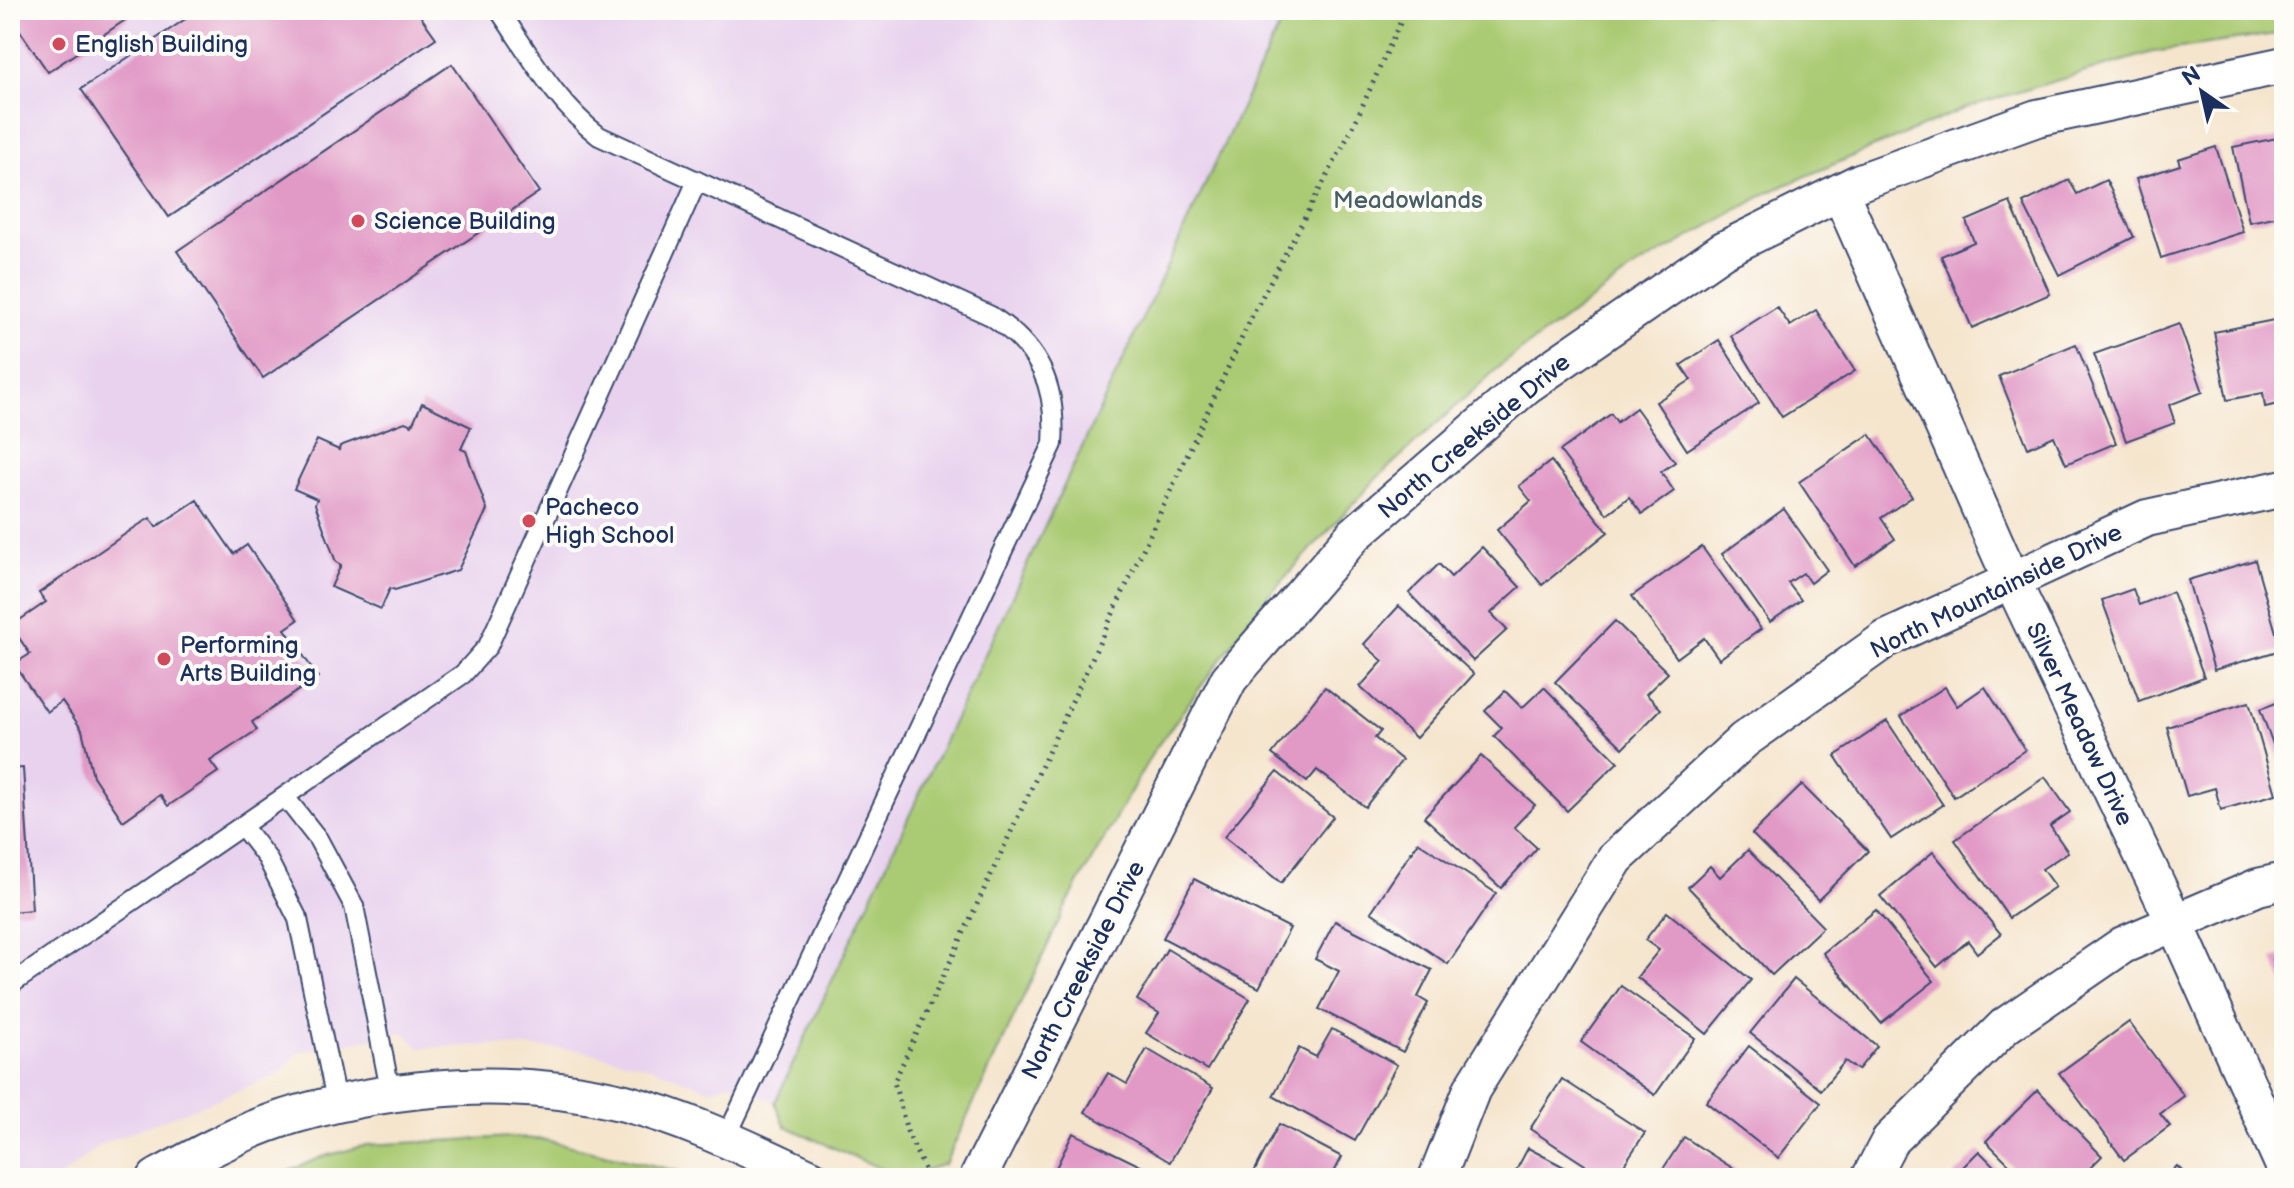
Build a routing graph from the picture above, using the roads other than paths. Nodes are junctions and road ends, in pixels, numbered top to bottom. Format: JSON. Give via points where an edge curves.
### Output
{"nodes":[{"id":1,"x":499,"y":10,"type":"edge"},
{"id":2,"x":2284,"y":65,"type":"edge"},
{"id":3,"x":697,"y":181,"type":"junction"},
{"id":4,"x":1840,"y":192,"type":"junction"},
{"id":5,"x":2284,"y":488,"type":"edge"},
{"id":6,"x":2012,"y":581,"type":"junction"},
{"id":7,"x":285,"y":797,"type":"junction"},
{"id":8,"x":243,"y":827,"type":"junction"},
{"id":9,"x":2284,"y":881,"type":"edge"},
{"id":10,"x":2175,"y":923,"type":"junction"},
{"id":11,"x":10,"y":985,"type":"edge"},
{"id":12,"x":391,"y":1095,"type":"junction"},
{"id":13,"x":337,"y":1105,"type":"junction"},
{"id":14,"x":726,"y":1138,"type":"junction"},
{"id":15,"x":2284,"y":1166,"type":"edge"},
{"id":16,"x":156,"y":1178,"type":"edge"},
{"id":17,"x":811,"y":1178,"type":"edge"},
{"id":18,"x":978,"y":1178,"type":"edge"},
{"id":19,"x":1437,"y":1178,"type":"edge"},
{"id":20,"x":1870,"y":1178,"type":"edge"}],
"edges":[{"from":1,"to":3,"type":"lane","via":[[577,119],[599,136]]},
{"from":2,"to":4,"type":"street","name":"North Creekside Drive","via":[[2037,118]]},
{"from":3,"to":7,"type":"lane","via":[[488,646],[463,674]]},
{"from":3,"to":14,"type":"lane","via":[[991,316],[1017,333],[1035,357],[1055,415],[1053,444]]},
{"from":4,"to":6,"type":"street","name":"Silver Meadow Drive"},
{"from":4,"to":18,"type":"street","name":"North Creekside Drive","via":[[1723,250],[1527,385],[1354,535],[1229,679]]},
{"from":5,"to":6,"type":"street","name":"North Mountainside Drive","via":[[2147,518]]},
{"from":6,"to":10,"type":"street","name":"Silver Meadow Drive"},
{"from":6,"to":19,"type":"street","name":"North Mountainside Drive","via":[[1886,639],[1744,740],[1616,858],[1472,1089]]},
{"from":7,"to":8,"type":"lane"},
{"from":7,"to":12,"type":"lane","via":[[318,839],[354,906]]},
{"from":8,"to":11,"type":"lane"},
{"from":8,"to":13,"type":"lane","via":[[267,858],[298,919]]},
{"from":9,"to":10,"type":"street"},
{"from":10,"to":15,"type":"street","name":"Silver Meadow Drive"},
{"from":10,"to":20,"type":"street","via":[[2123,945],[2005,1026],[1890,1140]]},
{"from":12,"to":13,"type":"street"},
{"from":12,"to":14,"type":"street","via":[[447,1086],[540,1088],[625,1103]]},
{"from":13,"to":16,"type":"street","via":[[292,1115],[219,1144]]},
{"from":14,"to":17,"type":"street"}]}
